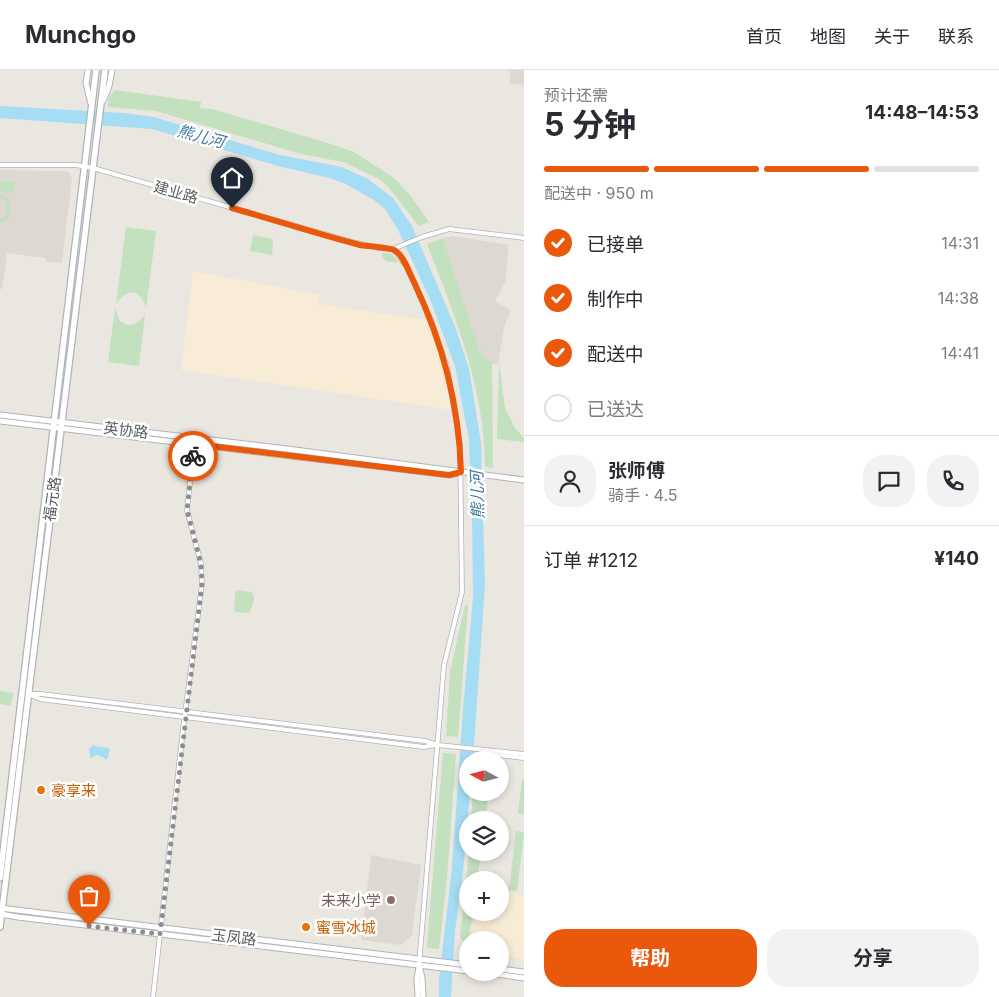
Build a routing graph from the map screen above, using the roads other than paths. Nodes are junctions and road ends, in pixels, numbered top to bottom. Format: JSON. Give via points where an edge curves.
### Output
{"nodes":[{"id":1,"x":88,"y":70,"type":"edge"},
{"id":2,"x":96,"y":70,"type":"edge"},
{"id":3,"x":104,"y":70,"type":"edge"},
{"id":4,"x":112,"y":70,"type":"edge"},
{"id":5,"x":92,"y":108,"type":"junction"},
{"id":6,"x":100,"y":109,"type":"junction"},
{"id":7,"x":0,"y":165,"type":"edge"},
{"id":8,"x":84,"y":166,"type":"junction"},
{"id":9,"x":93,"y":168,"type":"junction"},
{"id":10,"x":524,"y":238,"type":"edge"},
{"id":11,"x":393,"y":249,"type":"junction"},
{"id":12,"x":0,"y":415,"type":"edge"},
{"id":13,"x":0,"y":421,"type":"edge"},
{"id":14,"x":53,"y":424,"type":"junction"},
{"id":15,"x":62,"y":425,"type":"junction"},
{"id":16,"x":194,"y":444,"type":"junction"},
{"id":17,"x":463,"y":472,"type":"junction"},
{"id":18,"x":524,"y":480,"type":"edge"},
{"id":19,"x":28,"y":694,"type":"junction"},
{"id":20,"x":185,"y":712,"type":"junction"},
{"id":21,"x":185,"y":717,"type":"junction"},
{"id":22,"x":438,"y":745,"type":"junction"},
{"id":23,"x":481,"y":750,"type":"junction"},
{"id":24,"x":524,"y":754,"type":"edge"},
{"id":25,"x":524,"y":758,"type":"edge"},
{"id":26,"x":0,"y":878,"type":"edge"},
{"id":27,"x":1,"y":911,"type":"edge"},
{"id":28,"x":0,"y":927,"type":"edge"},
{"id":29,"x":160,"y":931,"type":"junction"},
{"id":30,"x":420,"y":962,"type":"junction"},
{"id":31,"x":459,"y":967,"type":"edge"},
{"id":32,"x":509,"y":970,"type":"edge"},
{"id":33,"x":524,"y":972,"type":"edge"},
{"id":34,"x":509,"y":976,"type":"edge"},
{"id":35,"x":524,"y":978,"type":"edge"},
{"id":36,"x":152,"y":997,"type":"edge"},
{"id":37,"x":418,"y":997,"type":"edge"},
{"id":38,"x":423,"y":997,"type":"edge"}],
"edges":[{"from":1,"to":5,"type":"street","via":[[86,83]]},
{"from":2,"to":5,"type":"main road","name":"福元路"},
{"from":3,"to":6,"type":"main road","name":"福元路"},
{"from":4,"to":6,"type":"street"},
{"from":5,"to":8,"type":"main road","name":"福元路"},
{"from":6,"to":9,"type":"main road","name":"福元路"},
{"from":7,"to":8,"type":"street","name":"建业路"},
{"from":8,"to":9,"type":"street","name":"建业路"},
{"from":8,"to":14,"type":"main road","name":"福元路"},
{"from":9,"to":11,"type":"street","name":"建业路","via":[[361,245]]},
{"from":9,"to":15,"type":"main road","name":"福元路"},
{"from":10,"to":11,"type":"street","name":"建业路","via":[[449,229]]},
{"from":11,"to":17,"type":"street","via":[[406,267],[431,320],[447,368],[460,435]]},
{"from":12,"to":14,"type":"street","name":"英协路"},
{"from":13,"to":14,"type":"street","name":"英协路"},
{"from":14,"to":15,"type":"street","name":"英协路"},
{"from":14,"to":26,"type":"main road","name":"福元路"},
{"from":15,"to":16,"type":"street","name":"英协路"},
{"from":15,"to":17,"type":"street","name":"英协路","via":[[314,452]]},
{"from":15,"to":19,"type":"main road","name":"福元路"},
{"from":16,"to":17,"type":"street","name":"英协路","via":[[449,475]]},
{"from":16,"to":20,"type":"street","via":[[187,510],[201,564],[202,584]]},
{"from":17,"to":18,"type":"street","name":"英协路"},
{"from":17,"to":22,"type":"street","via":[[462,592],[444,666]]},
{"from":19,"to":20,"type":"street"},
{"from":19,"to":21,"type":"street","via":[[40,699]]},
{"from":19,"to":27,"type":"main road","name":"福元路"},
{"from":20,"to":21,"type":"street"},
{"from":20,"to":22,"type":"street"},
{"from":21,"to":22,"type":"street","via":[[424,747]]},
{"from":21,"to":29,"type":"street"},
{"from":22,"to":23,"type":"street"},
{"from":22,"to":30,"type":"street"},
{"from":23,"to":24,"type":"street"},
{"from":23,"to":25,"type":"street"},
{"from":27,"to":28,"type":"main road","name":"福元路"},
{"from":27,"to":29,"type":"street","name":"玉凤路"},
{"from":29,"to":30,"type":"street","name":"玉凤路"},
{"from":29,"to":36,"type":"street"},
{"from":30,"to":31,"type":"street","name":"玉凤路"},
{"from":30,"to":37,"type":"street"},
{"from":30,"to":38,"type":"street"},
{"from":32,"to":33,"type":"street"},
{"from":34,"to":35,"type":"street"}]}
